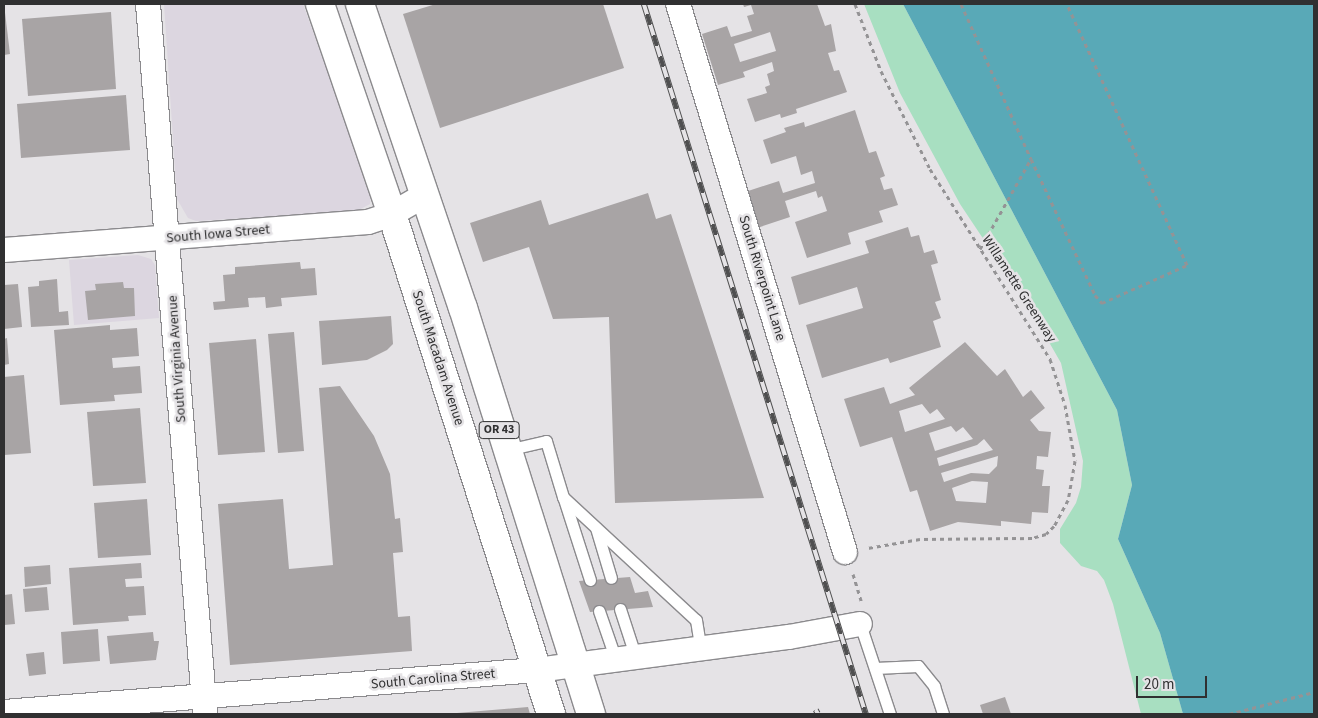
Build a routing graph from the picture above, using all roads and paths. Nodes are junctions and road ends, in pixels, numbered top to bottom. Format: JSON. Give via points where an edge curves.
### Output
{"nodes":[{"id":1,"x":148,"y":4,"type":"edge"},
{"id":2,"x":320,"y":4,"type":"edge"},
{"id":3,"x":360,"y":4,"type":"edge"},
{"id":4,"x":678,"y":4,"type":"edge"},
{"id":5,"x":855,"y":4,"type":"edge"},
{"id":6,"x":962,"y":4,"type":"edge"},
{"id":7,"x":1067,"y":4,"type":"edge"},
{"id":8,"x":1031,"y":159,"type":"junction"},
{"id":9,"x":425,"y":195,"type":"junction"},
{"id":10,"x":392,"y":214,"type":"junction"},
{"id":11,"x":168,"y":238,"type":"junction"},
{"id":12,"x":4,"y":250,"type":"edge"},
{"id":13,"x":980,"y":250,"type":"junction"},
{"id":14,"x":505,"y":450,"type":"junction"},
{"id":15,"x":563,"y":497,"type":"junction"},
{"id":16,"x":595,"y":526,"type":"junction"},
{"id":17,"x":845,"y":552,"type":"junction"},
{"id":18,"x":611,"y":578,"type":"dead end"},
{"id":19,"x":590,"y":580,"type":"dead end"},
{"id":20,"x":620,"y":609,"type":"dead end"},
{"id":21,"x":599,"y":611,"type":"dead end"},
{"id":22,"x":860,"y":624,"type":"junction"},
{"id":23,"x":701,"y":650,"type":"junction"},
{"id":24,"x":626,"y":659,"type":"junction"},
{"id":25,"x":575,"y":665,"type":"junction"},
{"id":26,"x":875,"y":668,"type":"junction"},
{"id":27,"x":536,"y":670,"type":"junction"},
{"id":28,"x":1314,"y":692,"type":"edge"},
{"id":29,"x":204,"y":706,"type":"edge"},
{"id":30,"x":4,"y":712,"type":"edge"},
{"id":31,"x":551,"y":714,"type":"edge"},
{"id":32,"x":591,"y":714,"type":"edge"},
{"id":33,"x":890,"y":714,"type":"edge"},
{"id":34,"x":943,"y":714,"type":"edge"},
{"id":35,"x":1229,"y":714,"type":"edge"}],
"edges":[{"from":1,"to":11,"type":"street","name":"South Virginia Avenue"},
{"from":2,"to":10,"type":"main road","name":"South Macadam Avenue","number":"OR 43"},
{"from":3,"to":9,"type":"main road","number":"OR 43"},
{"from":4,"to":17,"type":"street","name":"South Riverpoint Lane"},
{"from":5,"to":13,"type":"path","name":"Willamette Greenway","via":[[881,71],[909,129]]},
{"from":6,"to":8,"type":"path"},
{"from":7,"to":8,"type":"path","via":[[1186,265],[1102,303]]},
{"from":8,"to":13,"type":"path"},
{"from":9,"to":10,"type":"street","name":"South Iowa Street"},
{"from":9,"to":14,"type":"main road","number":"OR 43"},
{"from":10,"to":11,"type":"street","name":"South Iowa Street","via":[[368,222]]},
{"from":10,"to":27,"type":"main road","name":"South Macadam Avenue","number":"OR 43"},
{"from":11,"to":12,"type":"street","name":"South Iowa Street"},
{"from":11,"to":29,"type":"street","name":"South Virginia Avenue"},
{"from":13,"to":17,"type":"path","name":"Willamette Greenway","via":[[1038,337],[1059,380],[1075,461],[1066,507],[1046,534],[1032,538],[920,539]]},
{"from":14,"to":15,"type":"lane","via":[[546,441]]},
{"from":14,"to":25,"type":"main road","number":"OR 43"},
{"from":15,"to":16,"type":"lane"},
{"from":15,"to":19,"type":"lane"},
{"from":16,"to":18,"type":"lane"},
{"from":16,"to":23,"type":"lane","via":[[696,620]]},
{"from":17,"to":22,"type":"path","via":[[863,608]]},
{"from":20,"to":24,"type":"lane"},
{"from":21,"to":24,"type":"lane"},
{"from":22,"to":23,"type":"street","name":"South Carolina Street"},
{"from":22,"to":26,"type":"lane"},
{"from":23,"to":24,"type":"street","name":"South Carolina Street"},
{"from":24,"to":25,"type":"street","name":"South Carolina Street"},
{"from":25,"to":27,"type":"street","name":"South Carolina Street"},
{"from":25,"to":32,"type":"main road","number":"OR 43"},
{"from":26,"to":33,"type":"lane"},
{"from":26,"to":34,"type":"lane","via":[[918,666],[934,686]]},
{"from":27,"to":29,"type":"street","name":"South Carolina Street"},
{"from":27,"to":31,"type":"main road","name":"South Macadam Avenue","number":"OR 43"},
{"from":28,"to":35,"type":"path"},
{"from":29,"to":30,"type":"street","name":"South Carolina Street"}]}
